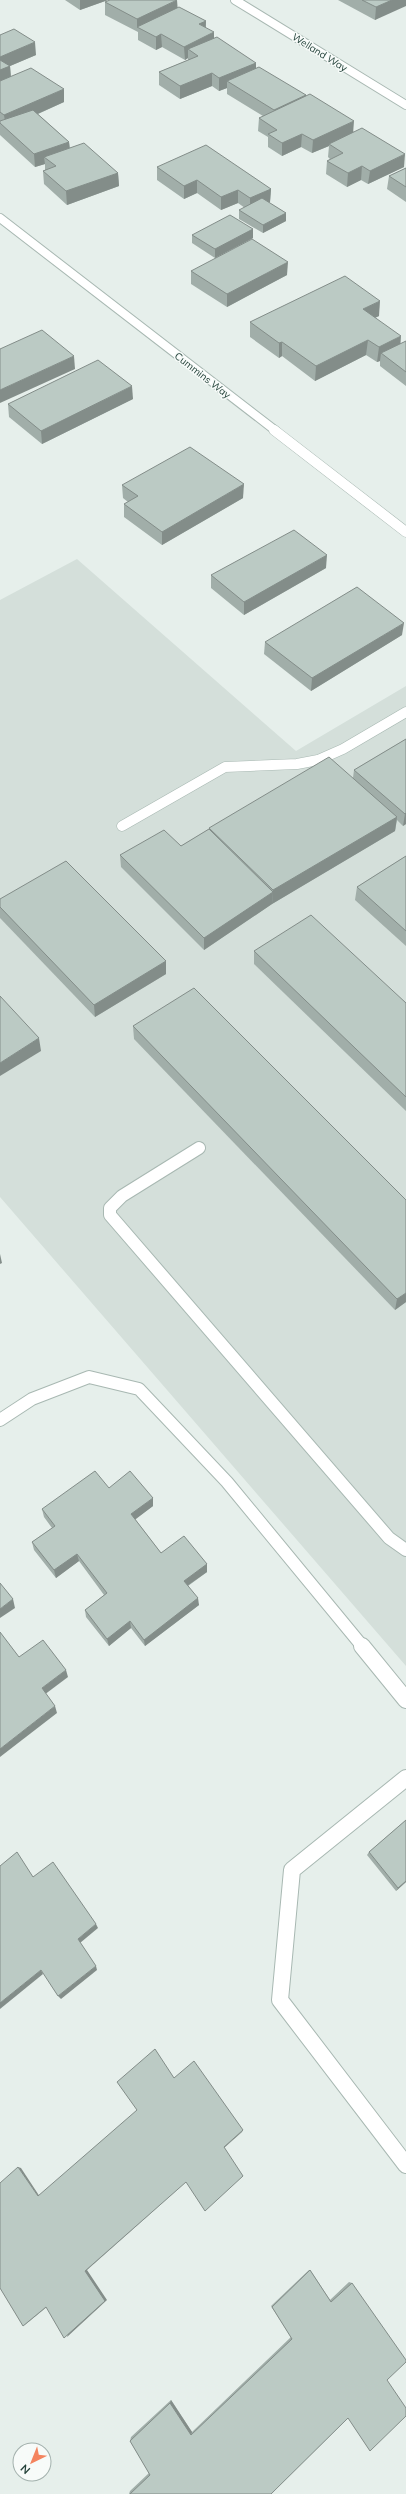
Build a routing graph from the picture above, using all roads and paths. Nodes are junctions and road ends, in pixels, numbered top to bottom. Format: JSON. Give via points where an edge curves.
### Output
{"nodes":[{"id":1,"x":235,"y":0,"type":"edge"},
{"id":2,"x":406,"y":105,"type":"edge"},
{"id":3,"x":0,"y":218,"type":"edge"},
{"id":4,"x":406,"y":532,"type":"edge"},
{"id":5,"x":406,"y":712,"type":"edge"},
{"id":6,"x":122,"y":826,"type":"dead end"},
{"id":7,"x":199,"y":1148,"type":"dead end"},
{"id":8,"x":0,"y":1420,"type":"edge"},
{"id":9,"x":406,"y":1550,"type":"edge"},
{"id":10,"x":406,"y":1700,"type":"edge"},
{"id":11,"x":406,"y":1778,"type":"edge"},
{"id":12,"x":406,"y":2165,"type":"edge"}],
"edges":[{"from":1,"to":2,"type":"street","name":"Welland Way"},
{"from":3,"to":4,"type":"street","name":"Cummins Way"},
{"from":5,"to":6,"type":"street","via":[[325,758],[310,763],[289,766],[236,764],[225,767]]},
{"from":7,"to":9,"type":"street","via":[[122,1196],[110,1208],[110,1215],[389,1538]]},
{"from":8,"to":10,"type":"street","via":[[32,1399],[89,1377],[139,1389],[227,1482]]},
{"from":11,"to":12,"type":"street","via":[[292,1870],[280,2000]]}]}
